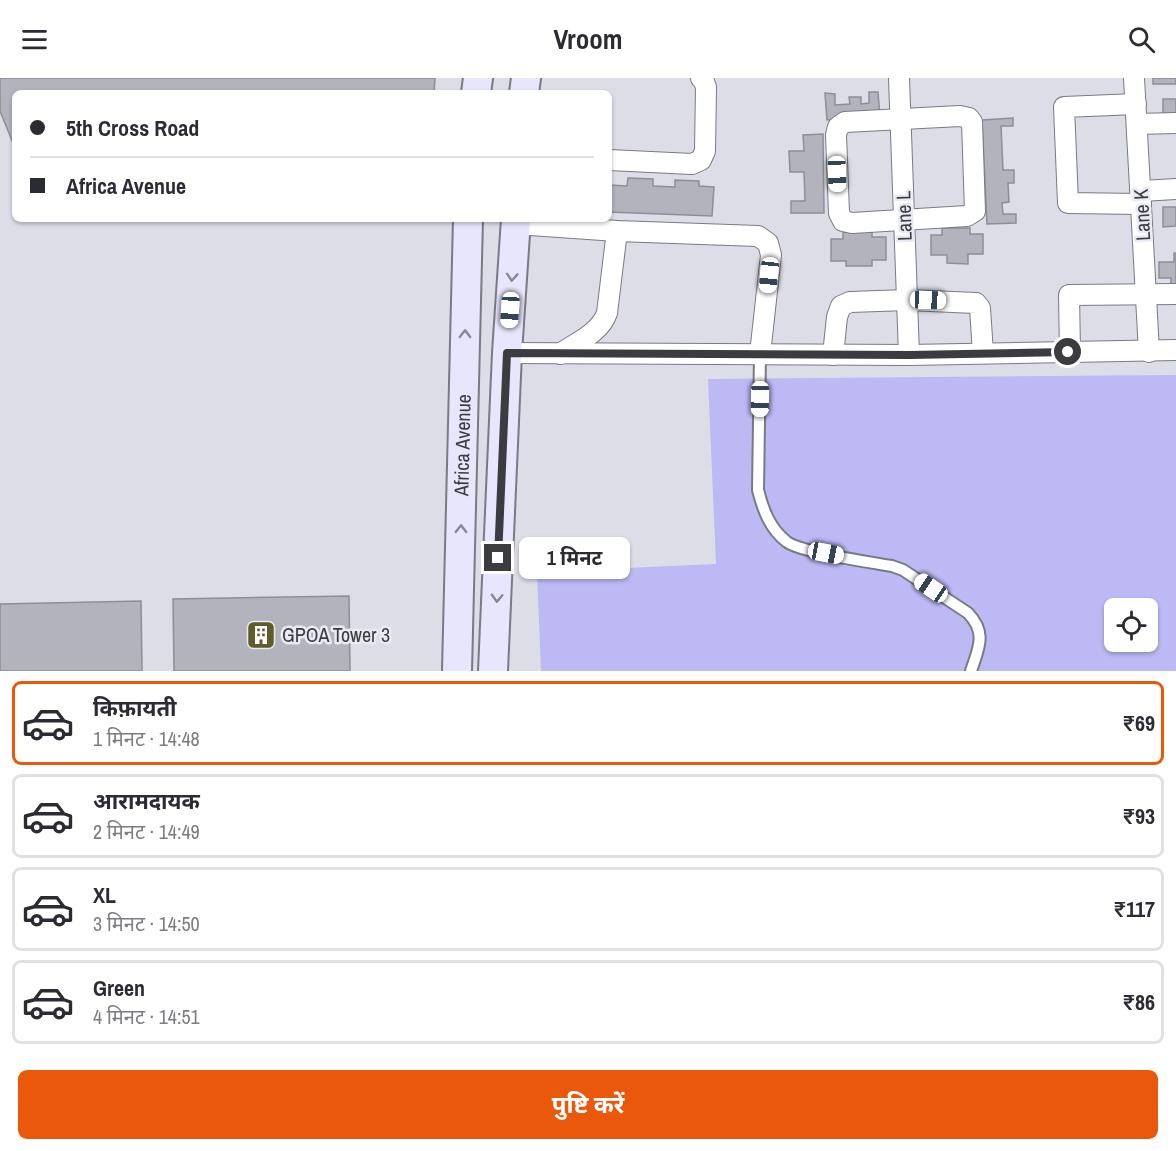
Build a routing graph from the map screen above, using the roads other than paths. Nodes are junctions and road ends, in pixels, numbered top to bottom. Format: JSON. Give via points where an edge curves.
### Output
{"nodes":[{"id":1,"x":701,"y":78,"type":"edge"},
{"id":2,"x":899,"y":78,"type":"edge"},
{"id":3,"x":1134,"y":78,"type":"edge"},
{"id":4,"x":1136,"y":114,"type":"junction"},
{"id":5,"x":900,"y":120,"type":"junction"},
{"id":6,"x":1176,"y":123,"type":"edge"},
{"id":7,"x":612,"y":160,"type":"edge"},
{"id":8,"x":1176,"y":189,"type":"edge"},
{"id":9,"x":1141,"y":197,"type":"junction"},
{"id":10,"x":904,"y":221,"type":"junction"},
{"id":11,"x":468,"y":222,"type":"edge"},
{"id":12,"x":516,"y":222,"type":"edge"},
{"id":13,"x":617,"y":231,"type":"junction"},
{"id":14,"x":1146,"y":294,"type":"junction"},
{"id":15,"x":1176,"y":294,"type":"edge"},
{"id":16,"x":907,"y":300,"type":"junction"},
{"id":17,"x":1176,"y":350,"type":"edge"},
{"id":18,"x":1070,"y":352,"type":"junction"},
{"id":19,"x":1149,"y":352,"type":"junction"},
{"id":20,"x":507,"y":353,"type":"junction"},
{"id":21,"x":983,"y":353,"type":"junction"},
{"id":22,"x":560,"y":354,"type":"junction"},
{"id":23,"x":760,"y":354,"type":"junction"},
{"id":24,"x":833,"y":355,"type":"junction"},
{"id":25,"x":909,"y":355,"type":"junction"},
{"id":26,"x":457,"y":671,"type":"edge"},
{"id":27,"x":494,"y":671,"type":"edge"},
{"id":28,"x":971,"y":671,"type":"edge"}],
"edges":[{"from":1,"to":7,"type":"street","via":[[706,87],[705,151],[701,160],[692,164]]},
{"from":2,"to":5,"type":"street","name":"Lane L"},
{"from":3,"to":4,"type":"street","name":"Lane K"},
{"from":4,"to":6,"type":"street"},
{"from":4,"to":9,"type":"street","name":"Lane K"},
{"from":4,"to":9,"type":"street","via":[[1064,107],[1068,203]]},
{"from":5,"to":10,"type":"street","name":"Lane L"},
{"from":5,"to":10,"type":"street","via":[[845,122],[838,127],[838,213],[843,221],[852,223]]},
{"from":5,"to":10,"type":"street","via":[[969,118],[976,199],[975,211],[967,216]]},
{"from":8,"to":9,"type":"street"},
{"from":9,"to":14,"type":"street","name":"Lane K"},
{"from":10,"to":16,"type":"street","name":"Lane L"},
{"from":26,"to":11,"type":"main road","name":"Africa Avenue","one_way":true},
{"from":12,"to":13,"type":"street"},
{"from":12,"to":20,"type":"main road","name":"Africa Avenue","one_way":true},
{"from":13,"to":22,"type":"street","via":[[604,322]]},
{"from":13,"to":23,"type":"street","via":[[758,236],[768,243],[771,255]]},
{"from":14,"to":15,"type":"street"},
{"from":14,"to":18,"type":"street","via":[[1069,295]]},
{"from":14,"to":19,"type":"street","name":"Lane K"},
{"from":16,"to":21,"type":"street","via":[[976,303],[980,308]]},
{"from":16,"to":24,"type":"street","via":[[850,302],[841,306]]},
{"from":16,"to":25,"type":"street","name":"Lane L"},
{"from":17,"to":19,"type":"street"},
{"from":18,"to":19,"type":"street"},
{"from":18,"to":21,"type":"street"},
{"from":20,"to":22,"type":"street"},
{"from":20,"to":27,"type":"main road","name":"Africa Avenue","one_way":true},
{"from":21,"to":25,"type":"street"},
{"from":22,"to":23,"type":"street"},
{"from":23,"to":24,"type":"street"},
{"from":23,"to":28,"type":"lane","via":[[758,490],[762,510],[771,526],[788,542],[804,549],[903,570],[968,613],[981,633]]},
{"from":24,"to":25,"type":"street"}]}
